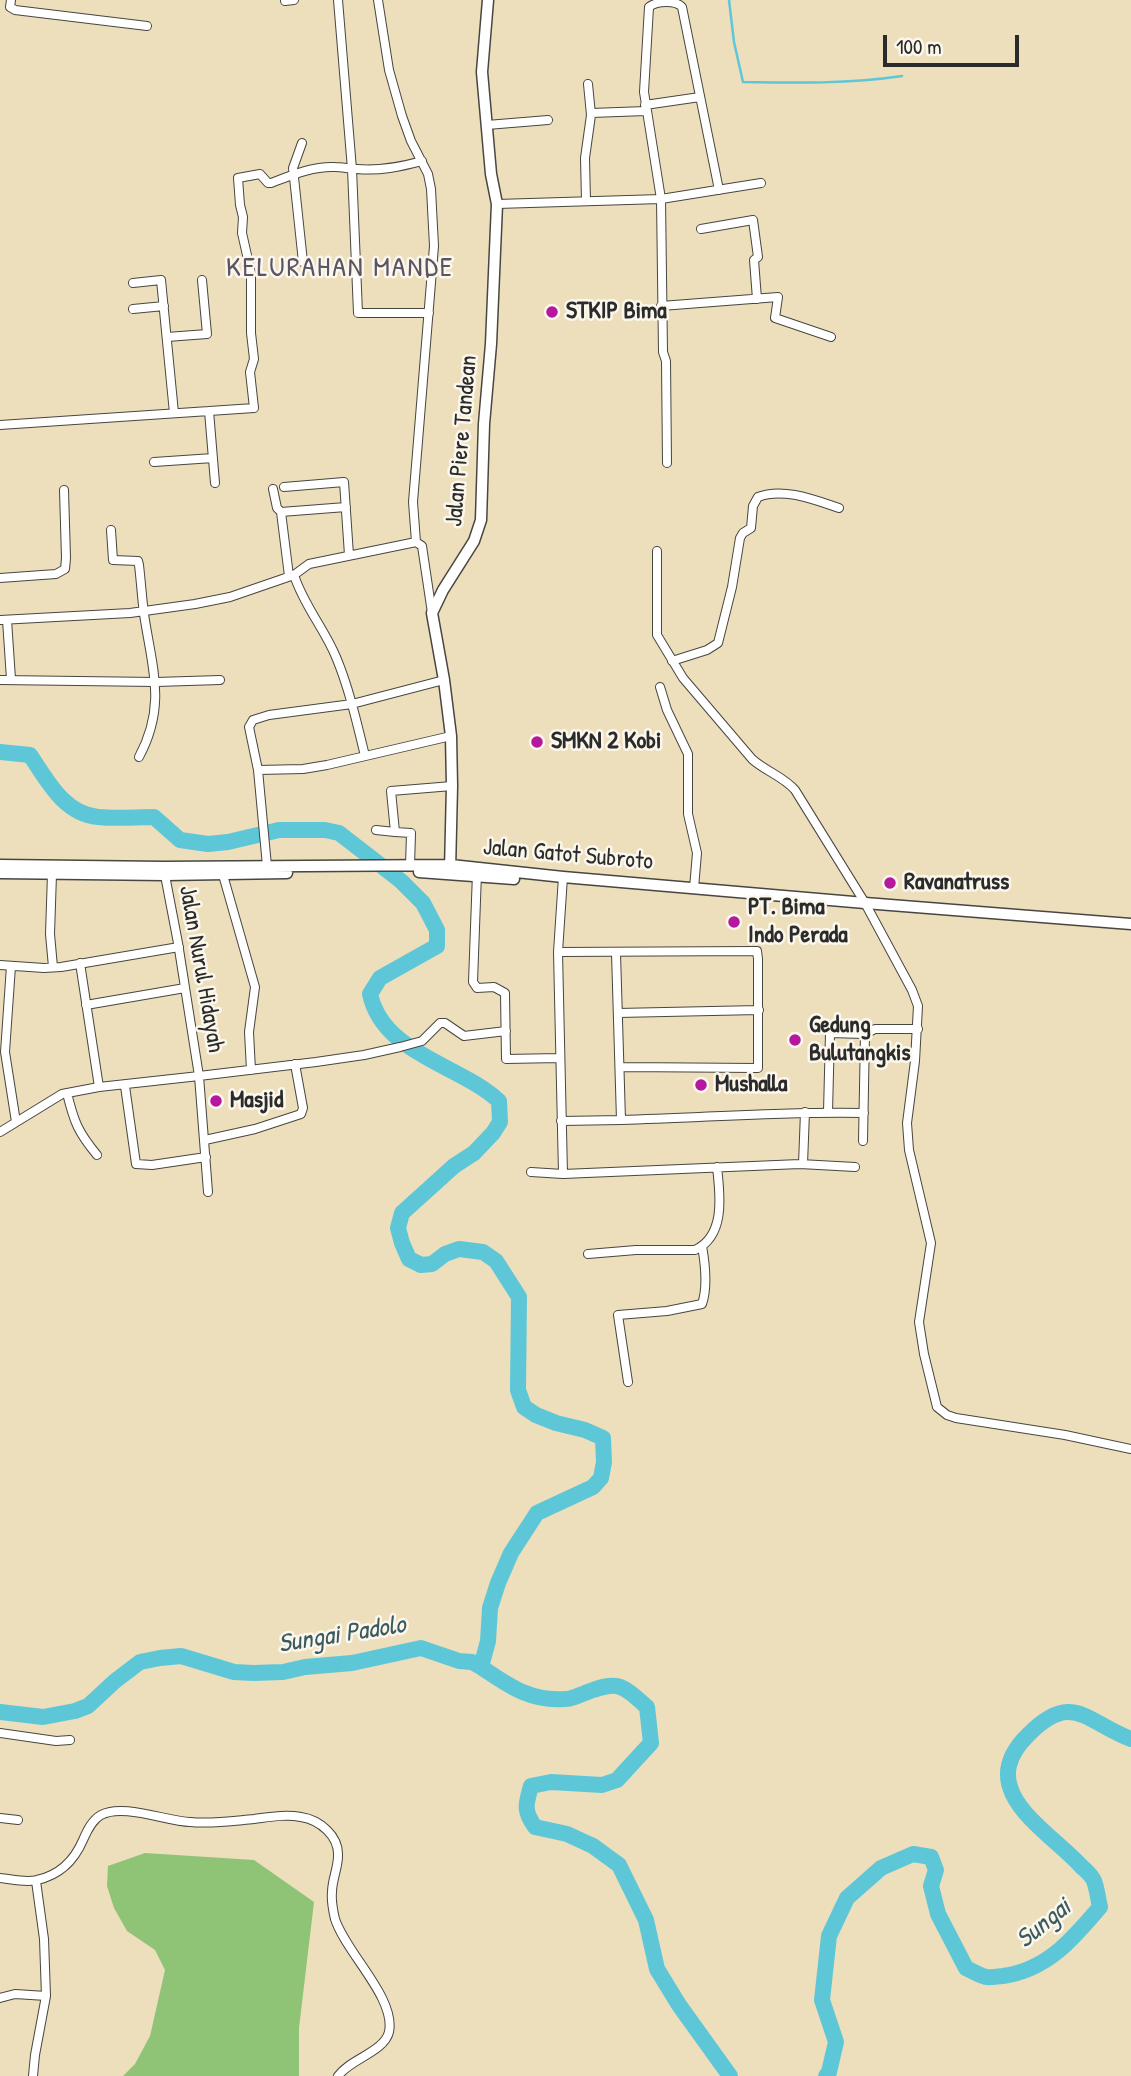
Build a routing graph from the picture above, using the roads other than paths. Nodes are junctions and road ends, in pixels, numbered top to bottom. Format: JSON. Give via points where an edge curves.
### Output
{"nodes":[{"id":1,"x":10,"y":0,"type":"edge"},
{"id":2,"x":338,"y":0,"type":"edge"},
{"id":3,"x":378,"y":0,"type":"edge"},
{"id":4,"x":488,"y":0,"type":"edge"},
{"id":5,"x":147,"y":26,"type":"dead end"},
{"id":6,"x":588,"y":85,"type":"dead end"},
{"id":7,"x":700,"y":97,"type":"junction"},
{"id":8,"x":646,"y":108,"type":"junction"},
{"id":9,"x":591,"y":113,"type":"junction"},
{"id":10,"x":548,"y":120,"type":"dead end"},
{"id":11,"x":487,"y":125,"type":"junction"},
{"id":12,"x":302,"y":144,"type":"dead end"},
{"id":13,"x":422,"y":161,"type":"junction"},
{"id":14,"x":352,"y":169,"type":"junction"},
{"id":15,"x":295,"y":174,"type":"junction"},
{"id":16,"x":761,"y":183,"type":"dead end"},
{"id":17,"x":719,"y":190,"type":"junction"},
{"id":18,"x":661,"y":199,"type":"junction"},
{"id":19,"x":586,"y":201,"type":"junction"},
{"id":20,"x":497,"y":204,"type":"junction"},
{"id":21,"x":701,"y":229,"type":"dead end"},
{"id":22,"x":303,"y":262,"type":"dead end"},
{"id":23,"x":202,"y":280,"type":"dead end"},
{"id":24,"x":132,"y":283,"type":"dead end"},
{"id":25,"x":757,"y":299,"type":"junction"},
{"id":26,"x":164,"y":306,"type":"junction"},
{"id":27,"x":662,"y":306,"type":"junction"},
{"id":28,"x":133,"y":309,"type":"dead end"},
{"id":29,"x":429,"y":313,"type":"junction"},
{"id":30,"x":167,"y":337,"type":"junction"},
{"id":31,"x":831,"y":337,"type":"dead end"},
{"id":32,"x":209,"y":411,"type":"junction"},
{"id":33,"x":174,"y":413,"type":"junction"},
{"id":34,"x":0,"y":425,"type":"edge"},
{"id":35,"x":213,"y":457,"type":"junction"},
{"id":36,"x":154,"y":462,"type":"dead end"},
{"id":37,"x":667,"y":463,"type":"dead end"},
{"id":38,"x":215,"y":483,"type":"dead end"},
{"id":39,"x":284,"y":487,"type":"dead end"},
{"id":40,"x":273,"y":489,"type":"dead end"},
{"id":41,"x":64,"y":490,"type":"dead end"},
{"id":42,"x":346,"y":507,"type":"junction"},
{"id":43,"x":839,"y":508,"type":"dead end"},
{"id":44,"x":281,"y":512,"type":"junction"},
{"id":45,"x":111,"y":530,"type":"dead end"},
{"id":46,"x":416,"y":542,"type":"junction"},
{"id":47,"x":657,"y":551,"type":"dead end"},
{"id":48,"x":349,"y":555,"type":"junction"},
{"id":49,"x":291,"y":575,"type":"junction"},
{"id":50,"x":0,"y":578,"type":"edge"},
{"id":51,"x":144,"y":611,"type":"junction"},
{"id":52,"x":432,"y":613,"type":"junction"},
{"id":53,"x":4,"y":620,"type":"edge"},
{"id":54,"x":672,"y":661,"type":"junction"},
{"id":55,"x":11,"y":679,"type":"junction"},
{"id":56,"x":0,"y":680,"type":"edge"},
{"id":57,"x":220,"y":680,"type":"dead end"},
{"id":58,"x":444,"y":680,"type":"junction"},
{"id":59,"x":156,"y":682,"type":"junction"},
{"id":60,"x":660,"y":687,"type":"dead end"},
{"id":61,"x":352,"y":704,"type":"junction"},
{"id":62,"x":451,"y":736,"type":"junction"},
{"id":63,"x":365,"y":756,"type":"junction"},
{"id":64,"x":139,"y":757,"type":"dead end"},
{"id":65,"x":258,"y":771,"type":"junction"},
{"id":66,"x":453,"y":786,"type":"junction"},
{"id":67,"x":376,"y":830,"type":"dead end"},
{"id":68,"x":395,"y":832,"type":"junction"},
{"id":69,"x":266,"y":861,"type":"junction"},
{"id":70,"x":0,"y":865,"type":"edge"},
{"id":71,"x":406,"y":867,"type":"junction"},
{"id":72,"x":381,"y":868,"type":"junction"},
{"id":73,"x":451,"y":869,"type":"junction"},
{"id":74,"x":164,"y":871,"type":"junction"},
{"id":75,"x":477,"y":872,"type":"junction"},
{"id":76,"x":0,"y":873,"type":"edge"},
{"id":77,"x":52,"y":874,"type":"junction"},
{"id":78,"x":223,"y":875,"type":"junction"},
{"id":79,"x":563,"y":880,"type":"junction"},
{"id":80,"x":694,"y":888,"type":"junction"},
{"id":81,"x":867,"y":907,"type":"junction"},
{"id":82,"x":1131,"y":923,"type":"edge"},
{"id":83,"x":1131,"y":930,"type":"edge"},
{"id":84,"x":179,"y":947,"type":"junction"},
{"id":85,"x":558,"y":952,"type":"junction"},
{"id":86,"x":616,"y":953,"type":"junction"},
{"id":87,"x":80,"y":963,"type":"junction"},
{"id":88,"x":0,"y":965,"type":"edge"},
{"id":89,"x":11,"y":966,"type":"junction"},
{"id":90,"x":53,"y":967,"type":"junction"},
{"id":91,"x":186,"y":988,"type":"junction"},
{"id":92,"x":86,"y":1005,"type":"junction"},
{"id":93,"x":758,"y":1010,"type":"junction"},
{"id":94,"x":618,"y":1013,"type":"junction"},
{"id":95,"x":918,"y":1029,"type":"junction"},
{"id":96,"x":506,"y":1031,"type":"junction"},
{"id":97,"x":865,"y":1034,"type":"junction"},
{"id":98,"x":559,"y":1058,"type":"junction"},
{"id":99,"x":295,"y":1064,"type":"junction"},
{"id":100,"x":621,"y":1067,"type":"junction"},
{"id":101,"x":251,"y":1070,"type":"junction"},
{"id":102,"x":199,"y":1076,"type":"junction"},
{"id":103,"x":125,"y":1086,"type":"junction"},
{"id":104,"x":99,"y":1087,"type":"junction"},
{"id":105,"x":67,"y":1093,"type":"junction"},
{"id":106,"x":805,"y":1112,"type":"junction"},
{"id":107,"x":828,"y":1112,"type":"junction"},
{"id":108,"x":864,"y":1113,"type":"junction"},
{"id":109,"x":621,"y":1120,"type":"junction"},
{"id":110,"x":561,"y":1121,"type":"junction"},
{"id":111,"x":16,"y":1122,"type":"junction"},
{"id":112,"x":0,"y":1132,"type":"edge"},
{"id":113,"x":205,"y":1140,"type":"junction"},
{"id":114,"x":863,"y":1140,"type":"dead end"},
{"id":115,"x":97,"y":1155,"type":"dead end"},
{"id":116,"x":206,"y":1157,"type":"junction"},
{"id":117,"x":803,"y":1164,"type":"junction"},
{"id":118,"x":717,"y":1167,"type":"junction"},
{"id":119,"x":855,"y":1167,"type":"dead end"},
{"id":120,"x":531,"y":1172,"type":"dead end"},
{"id":121,"x":563,"y":1174,"type":"junction"},
{"id":122,"x":208,"y":1192,"type":"dead end"},
{"id":123,"x":702,"y":1245,"type":"junction"},
{"id":124,"x":588,"y":1254,"type":"dead end"},
{"id":125,"x":628,"y":1382,"type":"dead end"},
{"id":126,"x":1131,"y":1449,"type":"edge"},
{"id":127,"x":0,"y":1733,"type":"edge"},
{"id":128,"x":69,"y":1740,"type":"dead end"},
{"id":129,"x":0,"y":1818,"type":"edge"},
{"id":130,"x":18,"y":1820,"type":"dead end"},
{"id":131,"x":0,"y":1878,"type":"edge"},
{"id":132,"x":36,"y":1881,"type":"junction"},
{"id":133,"x":46,"y":1996,"type":"junction"},
{"id":134,"x":0,"y":1997,"type":"edge"},
{"id":135,"x":33,"y":2076,"type":"edge"},
{"id":136,"x":338,"y":2076,"type":"edge"}],
"edges":[{"from":1,"to":5,"type":"street","via":[[15,10]]},
{"from":2,"to":14,"type":"street"},
{"from":3,"to":13,"type":"street","via":[[389,70],[411,141]]},
{"from":4,"to":11,"type":"street","name":"Jalan Piere Tandean","via":[[482,72]]},
{"from":6,"to":9,"type":"street"},
{"from":7,"to":8,"type":"street"},
{"from":7,"to":8,"type":"street","via":[[682,7],[655,3],[649,6]]},
{"from":7,"to":17,"type":"street"},
{"from":8,"to":9,"type":"street"},
{"from":8,"to":18,"type":"street"},
{"from":9,"to":19,"type":"street"},
{"from":10,"to":11,"type":"street"},
{"from":11,"to":20,"type":"street","name":"Jalan Piere Tandean"},
{"from":12,"to":15,"type":"street"},
{"from":13,"to":14,"type":"street","via":[[389,169]]},
{"from":13,"to":29,"type":"street","via":[[431,189],[433,218]]},
{"from":14,"to":15,"type":"street","via":[[317,168]]},
{"from":14,"to":29,"type":"street","via":[[358,313]]},
{"from":15,"to":22,"type":"street"},
{"from":15,"to":32,"type":"street","via":[[271,183],[260,174],[238,178],[251,273],[254,408]]},
{"from":16,"to":17,"type":"street"},
{"from":17,"to":18,"type":"street"},
{"from":18,"to":19,"type":"street"},
{"from":18,"to":27,"type":"street"},
{"from":19,"to":20,"type":"street"},
{"from":20,"to":52,"type":"street","name":"Jalan Piere Tandean","via":[[481,520],[474,541]]},
{"from":21,"to":25,"type":"street","via":[[753,220]]},
{"from":23,"to":30,"type":"street","via":[[207,334]]},
{"from":24,"to":26,"type":"street","via":[[161,280]]},
{"from":25,"to":27,"type":"street"},
{"from":25,"to":31,"type":"street","via":[[778,297],[775,318]]},
{"from":26,"to":28,"type":"street"},
{"from":26,"to":30,"type":"street"},
{"from":27,"to":37,"type":"street"},
{"from":29,"to":46,"type":"street","via":[[413,502]]},
{"from":30,"to":33,"type":"street"},
{"from":32,"to":33,"type":"street"},
{"from":32,"to":35,"type":"street"},
{"from":33,"to":34,"type":"street"},
{"from":35,"to":36,"type":"street"},
{"from":35,"to":38,"type":"street"},
{"from":39,"to":42,"type":"street","via":[[344,482]]},
{"from":40,"to":44,"type":"street"},
{"from":41,"to":50,"type":"street","via":[[65,569],[56,575]]},
{"from":42,"to":44,"type":"street"},
{"from":42,"to":48,"type":"street"},
{"from":43,"to":54,"type":"street","via":[[788,494],[758,497],[751,528],[740,538],[718,643]]},
{"from":44,"to":49,"type":"street"},
{"from":45,"to":51,"type":"street","via":[[113,560],[138,561]]},
{"from":46,"to":48,"type":"street"},
{"from":46,"to":52,"type":"street","via":[[422,546]]},
{"from":47,"to":54,"type":"street","via":[[656,632]]},
{"from":48,"to":49,"type":"street","via":[[309,564]]},
{"from":49,"to":51,"type":"street","via":[[230,597]]},
{"from":49,"to":61,"type":"street","via":[[335,656]]},
{"from":51,"to":53,"type":"street"},
{"from":51,"to":59,"type":"street"},
{"from":52,"to":58,"type":"street"},
{"from":53,"to":55,"type":"street"},
{"from":54,"to":81,"type":"street","via":[[752,759],[795,790]]},
{"from":55,"to":56,"type":"street"},
{"from":55,"to":59,"type":"street"},
{"from":57,"to":59,"type":"street"},
{"from":58,"to":61,"type":"street"},
{"from":58,"to":62,"type":"street"},
{"from":59,"to":64,"type":"street","via":[[154,723]]},
{"from":60,"to":80,"type":"street","via":[[688,754],[688,814],[697,853]]},
{"from":61,"to":63,"type":"street"},
{"from":61,"to":65,"type":"street","via":[[253,720],[249,727]]},
{"from":62,"to":63,"type":"street"},
{"from":62,"to":66,"type":"street"},
{"from":63,"to":65,"type":"street","via":[[303,769]]},
{"from":65,"to":69,"type":"street"},
{"from":66,"to":68,"type":"street","via":[[391,791]]},
{"from":66,"to":73,"type":"street"},
{"from":67,"to":68,"type":"street"},
{"from":68,"to":71,"type":"street","via":[[411,833]]},
{"from":69,"to":72,"type":"street","name":"Jalan Gatot Subroto"},
{"from":69,"to":74,"type":"street","name":"Jalan Gatot Subroto"},
{"from":70,"to":74,"type":"street","name":"Jalan Gatot Subroto"},
{"from":70,"to":76,"type":"street"},
{"from":71,"to":72,"type":"street","name":"Jalan Gatot Subroto"},
{"from":71,"to":73,"type":"street","name":"Jalan Gatot Subroto"},
{"from":72,"to":78,"type":"street","name":"Jalan Gatot Subroto"},
{"from":73,"to":75,"type":"street","name":"Jalan Gatot Subroto"},
{"from":74,"to":77,"type":"street","name":"Jalan Gatot Subroto"},
{"from":74,"to":78,"type":"street","name":"Jalan Gatot Subroto"},
{"from":74,"to":84,"type":"street","name":"Jalan Nurul Hidayah"},
{"from":75,"to":79,"type":"street","name":"Jalan Gatot Subroto"},
{"from":75,"to":96,"type":"street","via":[[473,982],[477,989],[494,987],[505,993]]},
{"from":76,"to":77,"type":"street","name":"Jalan Gatot Subroto"},
{"from":77,"to":90,"type":"street"},
{"from":78,"to":101,"type":"street","via":[[255,987],[249,1032]]},
{"from":79,"to":80,"type":"street","name":"Jalan Gatot Subroto"},
{"from":79,"to":81,"type":"street","name":"Jalan Gatot Subroto"},
{"from":79,"to":85,"type":"street"},
{"from":80,"to":81,"type":"street","name":"Jalan Gatot Subroto"},
{"from":81,"to":82,"type":"street","name":"Jalan Gatot Subroto"},
{"from":81,"to":83,"type":"street","name":"Jalan Gatot Subroto"},
{"from":81,"to":95,"type":"street","via":[[912,990]]},
{"from":84,"to":87,"type":"street"},
{"from":84,"to":91,"type":"street","name":"Jalan Nurul Hidayah"},
{"from":85,"to":86,"type":"street"},
{"from":85,"to":98,"type":"street"},
{"from":86,"to":93,"type":"street","via":[[757,951]]},
{"from":86,"to":94,"type":"street"},
{"from":87,"to":90,"type":"street"},
{"from":87,"to":92,"type":"street"},
{"from":88,"to":89,"type":"street"},
{"from":89,"to":90,"type":"street"},
{"from":89,"to":111,"type":"street","via":[[5,1052]]},
{"from":91,"to":92,"type":"street"},
{"from":91,"to":102,"type":"street","name":"Jalan Nurul Hidayah"},
{"from":92,"to":104,"type":"street"},
{"from":93,"to":94,"type":"street"},
{"from":93,"to":100,"type":"street","via":[[758,1068]]},
{"from":94,"to":100,"type":"street"},
{"from":95,"to":97,"type":"street","via":[[875,1029]]},
{"from":95,"to":126,"type":"street","via":[[907,1123],[931,1243],[919,1322],[937,1406],[956,1418]]},
{"from":96,"to":98,"type":"street","via":[[506,1059]]},
{"from":96,"to":99,"type":"street","via":[[464,1036],[440,1023],[422,1041]]},
{"from":97,"to":107,"type":"street","via":[[830,1033]]},
{"from":97,"to":108,"type":"street"},
{"from":98,"to":110,"type":"street"},
{"from":99,"to":101,"type":"street"},
{"from":99,"to":113,"type":"street","via":[[301,1114]]},
{"from":100,"to":109,"type":"street"},
{"from":101,"to":102,"type":"street"},
{"from":102,"to":103,"type":"street","name":"Jalan Nurul Hidayah"},
{"from":102,"to":113,"type":"street"},
{"from":103,"to":104,"type":"street","name":"Jalan Nurul Hidayah"},
{"from":103,"to":116,"type":"street","via":[[136,1164]]},
{"from":104,"to":105,"type":"street","name":"Jalan Nurul Hidayah"},
{"from":105,"to":111,"type":"street","name":"Jalan Nurul Hidayah"},
{"from":105,"to":115,"type":"street","via":[[79,1134]]},
{"from":106,"to":107,"type":"street"},
{"from":106,"to":109,"type":"street"},
{"from":106,"to":117,"type":"street"},
{"from":107,"to":108,"type":"street"},
{"from":108,"to":114,"type":"street"},
{"from":109,"to":110,"type":"street"},
{"from":110,"to":121,"type":"street"},
{"from":111,"to":112,"type":"street","name":"Jalan Nurul Hidayah"},
{"from":113,"to":116,"type":"street"},
{"from":116,"to":122,"type":"street"},
{"from":117,"to":118,"type":"street"},
{"from":117,"to":119,"type":"street"},
{"from":118,"to":121,"type":"street"},
{"from":118,"to":123,"type":"street","via":[[718,1221]]},
{"from":120,"to":121,"type":"street"},
{"from":123,"to":124,"type":"street","via":[[695,1250]]},
{"from":123,"to":125,"type":"street","via":[[702,1304],[618,1315]]},
{"from":127,"to":128,"type":"street"},
{"from":129,"to":130,"type":"street"},
{"from":131,"to":132,"type":"street"},
{"from":132,"to":133,"type":"street"},
{"from":132,"to":136,"type":"street","via":[[72,1861],[93,1822],[110,1811],[190,1822],[279,1815],[315,1821],[337,1846],[331,1895],[340,1932],[389,2016],[387,2037]]},
{"from":133,"to":134,"type":"street"},
{"from":133,"to":135,"type":"street"}]}
